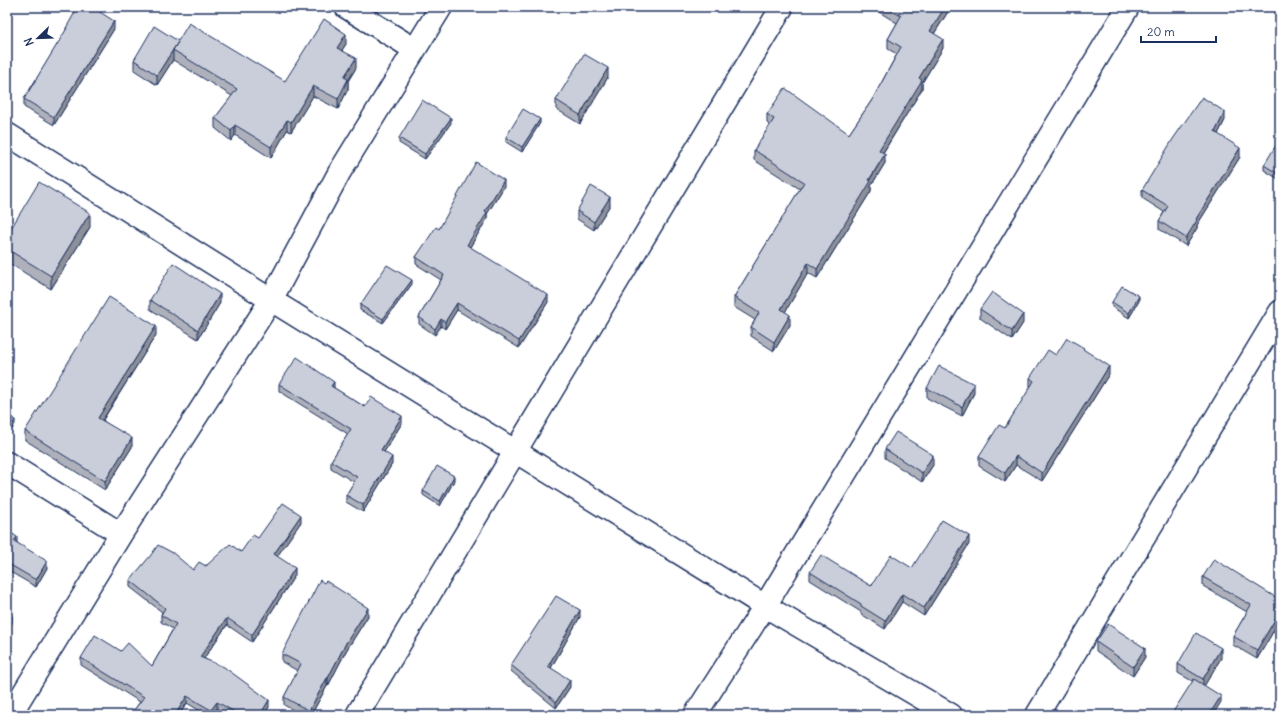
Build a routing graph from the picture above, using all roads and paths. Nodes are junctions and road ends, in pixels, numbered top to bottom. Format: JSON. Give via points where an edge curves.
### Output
{"nodes":[{"id":1,"x":346,"y":7,"type":"edge"},
{"id":2,"x":441,"y":7,"type":"edge"},
{"id":3,"x":782,"y":7,"type":"edge"},
{"id":4,"x":1128,"y":7,"type":"edge"},
{"id":5,"x":414,"y":49,"type":"junction"},
{"id":6,"x":7,"y":134,"type":"edge"},
{"id":7,"x":271,"y":300,"type":"junction"},
{"id":8,"x":1280,"y":312,"type":"edge"},
{"id":9,"x":516,"y":451,"type":"junction"},
{"id":10,"x":7,"y":463,"type":"edge"},
{"id":11,"x":121,"y":534,"type":"junction"},
{"id":12,"x":765,"y":606,"type":"junction"},
{"id":13,"x":10,"y":715,"type":"edge"},
{"id":14,"x":357,"y":715,"type":"edge"},
{"id":15,"x":695,"y":715,"type":"edge"},
{"id":16,"x":951,"y":715,"type":"edge"},
{"id":17,"x":1036,"y":715,"type":"edge"}],
"edges":[{"from":1,"to":5,"type":"street"},
{"from":2,"to":5,"type":"street"},
{"from":3,"to":9,"type":"street"},
{"from":4,"to":12,"type":"street"},
{"from":5,"to":7,"type":"street","via":[[339,173]]},
{"from":6,"to":7,"type":"street"},
{"from":7,"to":9,"type":"street"},
{"from":7,"to":11,"type":"street"},
{"from":8,"to":17,"type":"street"},
{"from":9,"to":12,"type":"street"},
{"from":9,"to":14,"type":"street"},
{"from":10,"to":11,"type":"street"},
{"from":11,"to":13,"type":"street"},
{"from":12,"to":15,"type":"street"},
{"from":12,"to":16,"type":"street"}]}
